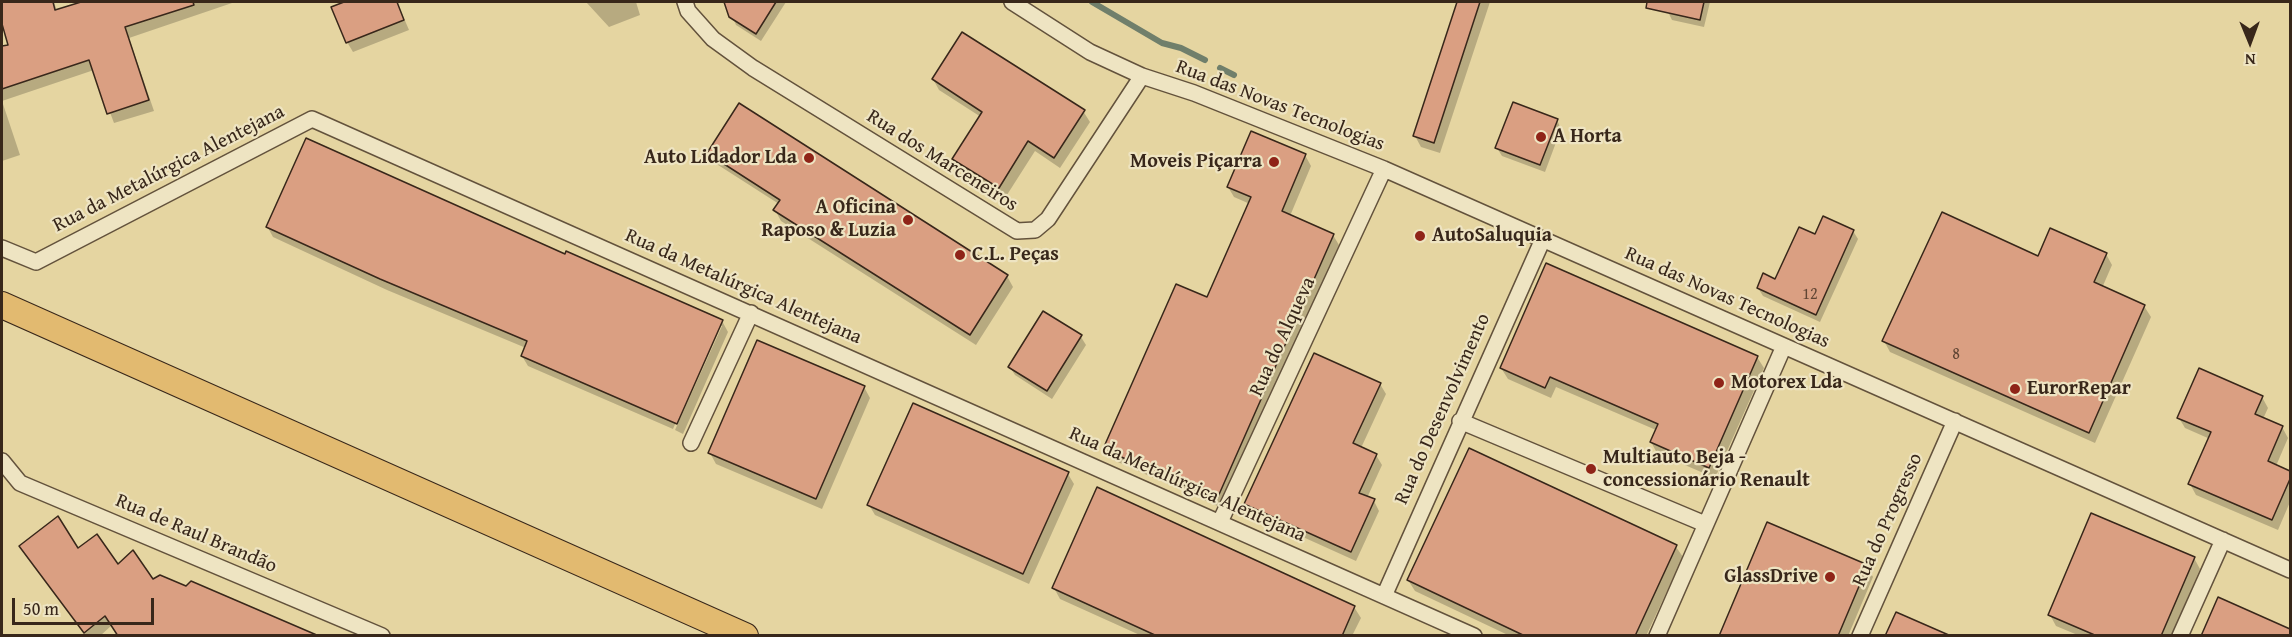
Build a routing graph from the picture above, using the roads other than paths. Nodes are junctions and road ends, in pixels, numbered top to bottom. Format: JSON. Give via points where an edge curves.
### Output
{"nodes":[{"id":1,"x":685,"y":2,"type":"edge"},
{"id":2,"x":1012,"y":2,"type":"edge"},
{"id":3,"x":1142,"y":76,"type":"junction"},
{"id":4,"x":1384,"y":169,"type":"junction"},
{"id":5,"x":1543,"y":239,"type":"junction"},
{"id":6,"x":2,"y":248,"type":"edge"},
{"id":7,"x":2,"y":305,"type":"edge"},
{"id":8,"x":751,"y":313,"type":"junction"},
{"id":9,"x":1784,"y":346,"type":"junction"},
{"id":10,"x":1460,"y":421,"type":"junction"},
{"id":11,"x":1955,"y":421,"type":"junction"},
{"id":12,"x":691,"y":443,"type":"dead end"},
{"id":13,"x":2,"y":460,"type":"edge"},
{"id":14,"x":1220,"y":522,"type":"junction"},
{"id":15,"x":1705,"y":524,"type":"junction"},
{"id":16,"x":2223,"y":540,"type":"junction"},
{"id":17,"x":2290,"y":570,"type":"edge"},
{"id":18,"x":1383,"y":596,"type":"junction"},
{"id":19,"x":382,"y":636,"type":"edge"},
{"id":20,"x":745,"y":636,"type":"edge"},
{"id":21,"x":1474,"y":636,"type":"edge"},
{"id":22,"x":1657,"y":636,"type":"edge"},
{"id":23,"x":1860,"y":636,"type":"edge"},
{"id":24,"x":2180,"y":636,"type":"edge"}],
"edges":[{"from":1,"to":3,"type":"street","name":"Rua dos Marceneiros","via":[[688,11],[713,39],[753,68],[1017,231],[1035,230],[1048,219]]},
{"from":2,"to":3,"type":"street","name":"Rua das Novas Tecnologias","via":[[1090,52]]},
{"from":3,"to":4,"type":"street","name":"Rua das Novas Tecnologias"},
{"from":4,"to":5,"type":"street","name":"Rua das Novas Tecnologias"},
{"from":4,"to":14,"type":"street","name":"Rua do Alqueva"},
{"from":5,"to":9,"type":"street","name":"Rua das Novas Tecnologias"},
{"from":5,"to":10,"type":"street","name":"Rua do Desenvolvimento"},
{"from":6,"to":8,"type":"street","name":"Rua da Metalúrgica Alentejana","via":[[36,262],[312,119]]},
{"from":7,"to":20,"type":"main road"},
{"from":8,"to":12,"type":"street"},
{"from":8,"to":14,"type":"street","name":"Rua da Metalúrgica Alentejana"},
{"from":9,"to":11,"type":"street","name":"Rua das Novas Tecnologias"},
{"from":9,"to":15,"type":"street"},
{"from":10,"to":15,"type":"street"},
{"from":10,"to":18,"type":"street","name":"Rua do Desenvolvimento"},
{"from":11,"to":16,"type":"street","name":"Rua das Novas Tecnologias"},
{"from":11,"to":23,"type":"street","name":"Rua do Progresso"},
{"from":13,"to":19,"type":"street","name":"Rua de Raul Brandão","via":[[20,483]]},
{"from":14,"to":18,"type":"street","name":"Rua da Metalúrgica Alentejana"},
{"from":15,"to":22,"type":"street"},
{"from":16,"to":17,"type":"street","name":"Rua das Novas Tecnologias"},
{"from":16,"to":24,"type":"street"},
{"from":18,"to":21,"type":"street","name":"Rua da Metalúrgica Alentejana"}]}
